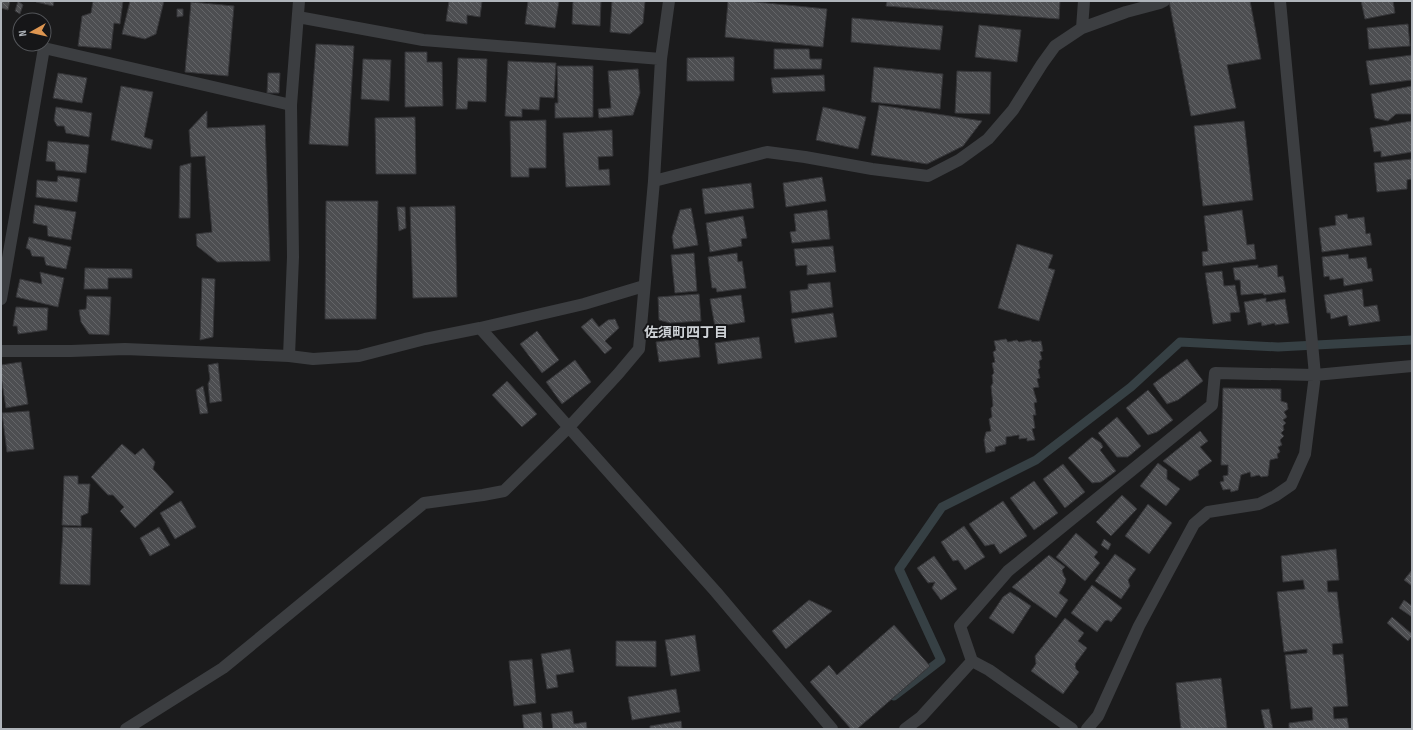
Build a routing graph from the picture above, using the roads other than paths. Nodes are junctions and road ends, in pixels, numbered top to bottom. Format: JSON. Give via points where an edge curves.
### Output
{"nodes":[{"id":1,"x":299,"y":1,"type":"edge"},
{"id":2,"x":669,"y":1,"type":"edge"},
{"id":3,"x":1084,"y":1,"type":"edge"},
{"id":4,"x":1164,"y":1,"type":"edge"},
{"id":5,"x":1280,"y":1,"type":"edge"},
{"id":6,"x":298,"y":17,"type":"junction"},
{"id":7,"x":1082,"y":28,"type":"junction"},
{"id":8,"x":661,"y":59,"type":"junction"},
{"id":9,"x":291,"y":106,"type":"junction"},
{"id":10,"x":654,"y":181,"type":"junction"},
{"id":11,"x":644,"y":286,"type":"junction"},
{"id":12,"x":1,"y":299,"type":"edge"},
{"id":13,"x":480,"y":328,"type":"junction"},
{"id":14,"x":1,"y":351,"type":"edge"},
{"id":15,"x":289,"y":356,"type":"junction"},
{"id":16,"x":1412,"y":366,"type":"edge"},
{"id":17,"x":1315,"y":375,"type":"junction"},
{"id":18,"x":569,"y":427,"type":"junction"},
{"id":19,"x":972,"y":661,"type":"junction"},
{"id":20,"x":126,"y":729,"type":"edge"},
{"id":21,"x":832,"y":729,"type":"edge"},
{"id":22,"x":905,"y":729,"type":"edge"},
{"id":23,"x":1072,"y":729,"type":"edge"},
{"id":24,"x":1087,"y":729,"type":"edge"}],
"edges":[{"from":1,"to":6,"type":"street"},
{"from":2,"to":8,"type":"street"},
{"from":3,"to":7,"type":"street"},
{"from":4,"to":7,"type":"street"},
{"from":5,"to":17,"type":"street"},
{"from":6,"to":8,"type":"street","via":[[423,40]]},
{"from":6,"to":9,"type":"street"},
{"from":7,"to":10,"type":"street","via":[[1055,46],[1013,110],[988,139],[959,160],[928,176],[766,152]]},
{"from":8,"to":10,"type":"street"},
{"from":9,"to":12,"type":"street","via":[[44,48]]},
{"from":9,"to":15,"type":"street","via":[[293,257]]},
{"from":10,"to":11,"type":"street"},
{"from":11,"to":13,"type":"street","via":[[584,304]]},
{"from":11,"to":18,"type":"street","via":[[639,349]]},
{"from":13,"to":15,"type":"street","via":[[359,356],[313,359]]},
{"from":13,"to":18,"type":"street"},
{"from":14,"to":15,"type":"street","via":[[125,348]]},
{"from":16,"to":17,"type":"street"},
{"from":17,"to":19,"type":"street","via":[[1215,373],[1212,405],[1008,571],[960,626]]},
{"from":17,"to":24,"type":"street","via":[[1305,454],[1291,485],[1259,504],[1208,512],[1194,524],[1139,626],[1098,716]]},
{"from":18,"to":20,"type":"street","via":[[504,491],[424,503],[223,668]]},
{"from":18,"to":21,"type":"street","via":[[716,592]]},
{"from":19,"to":22,"type":"street","via":[[921,717]]},
{"from":19,"to":23,"type":"street","via":[[989,670]]}]}
